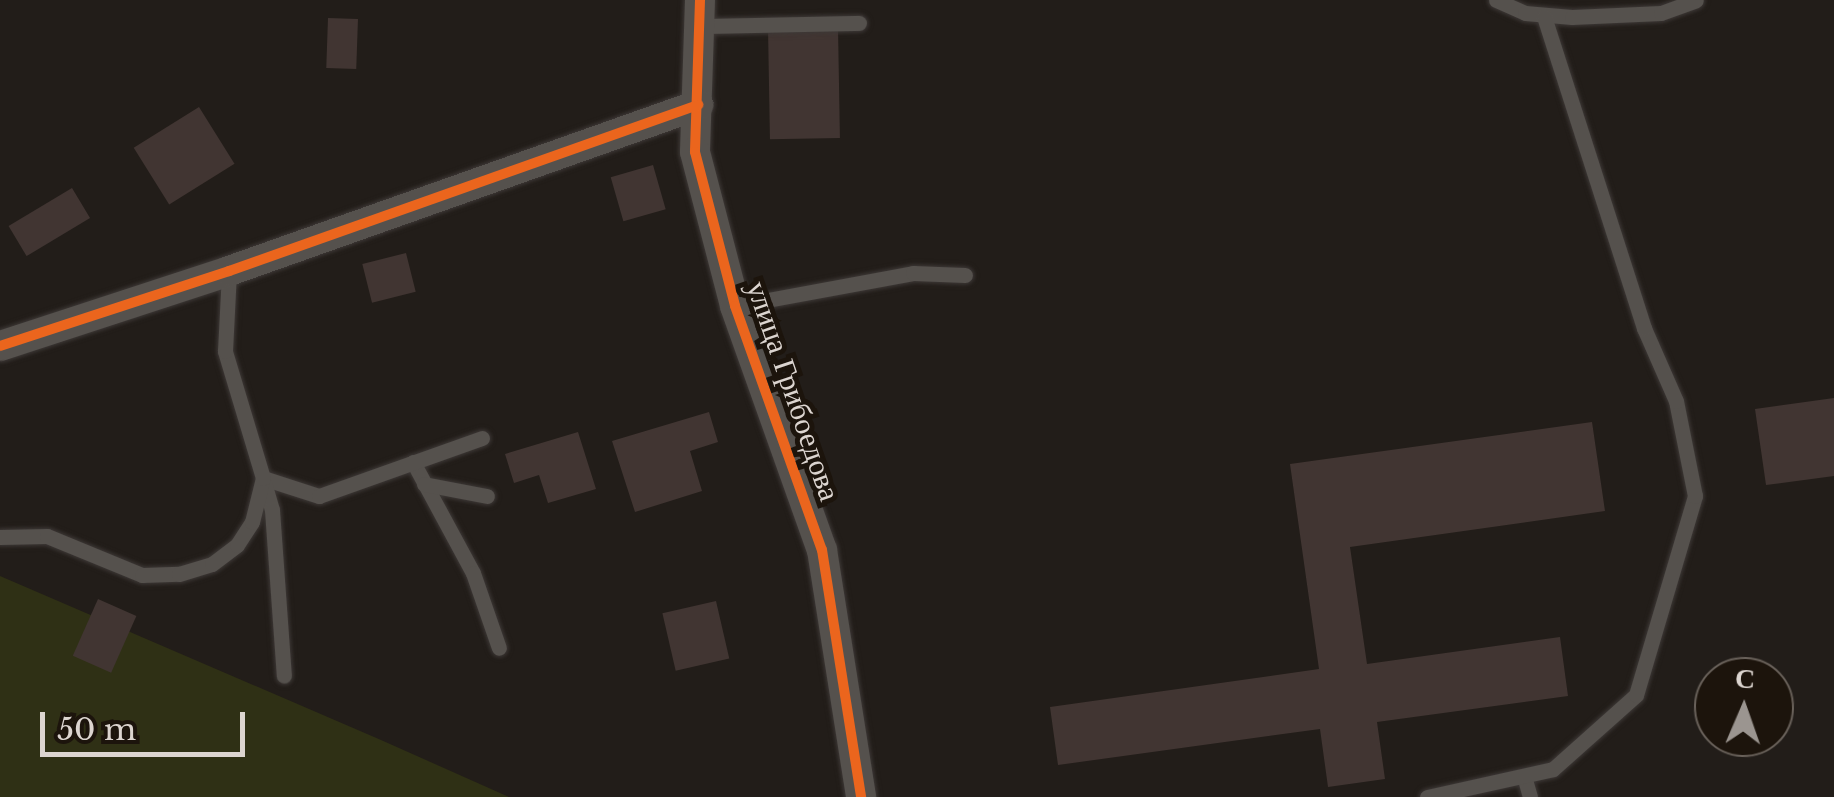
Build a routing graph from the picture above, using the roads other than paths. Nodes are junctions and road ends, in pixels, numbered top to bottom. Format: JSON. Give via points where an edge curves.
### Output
{"nodes":[{"id":1,"x":1496,"y":0,"type":"edge"},
{"id":2,"x":1696,"y":0,"type":"edge"},
{"id":3,"x":700,"y":13,"type":"edge"},
{"id":4,"x":1544,"y":17,"type":"junction"},
{"id":5,"x":859,"y":23,"type":"dead end"},
{"id":6,"x":698,"y":105,"type":"junction"},
{"id":7,"x":229,"y":271,"type":"junction"},
{"id":8,"x":965,"y":274,"type":"dead end"},
{"id":9,"x":735,"y":306,"type":"junction"},
{"id":10,"x":0,"y":346,"type":"edge"},
{"id":11,"x":482,"y":438,"type":"dead end"},
{"id":12,"x":413,"y":462,"type":"junction"},
{"id":13,"x":263,"y":478,"type":"junction"},
{"id":14,"x":424,"y":484,"type":"junction"},
{"id":15,"x":487,"y":496,"type":"dead end"},
{"id":16,"x":0,"y":537,"type":"edge"},
{"id":17,"x":499,"y":648,"type":"dead end"},
{"id":18,"x":284,"y":676,"type":"dead end"},
{"id":19,"x":1524,"y":776,"type":"junction"},
{"id":20,"x":861,"y":797,"type":"edge"},
{"id":21,"x":1426,"y":797,"type":"edge"},
{"id":22,"x":1530,"y":797,"type":"edge"}],
"edges":[{"from":1,"to":4,"type":"lane"},
{"from":2,"to":4,"type":"lane","via":[[1661,13]]},
{"from":3,"to":5,"type":"lane"},
{"from":3,"to":6,"type":"street","name":"улица Грибоедова"},
{"from":4,"to":19,"type":"lane","via":[[1644,328],[1676,401],[1695,496],[1636,695],[1553,770]]},
{"from":6,"to":7,"type":"street"},
{"from":6,"to":9,"type":"street","name":"улица Грибоедова","via":[[696,152]]},
{"from":7,"to":10,"type":"street"},
{"from":7,"to":13,"type":"lane","via":[[225,352]]},
{"from":8,"to":9,"type":"lane","via":[[914,273]]},
{"from":9,"to":20,"type":"street","name":"улица Грибоедова","via":[[822,550]]},
{"from":11,"to":12,"type":"lane"},
{"from":12,"to":13,"type":"lane","via":[[319,496]]},
{"from":12,"to":14,"type":"lane"},
{"from":13,"to":16,"type":"lane","via":[[252,522],[236,545],[212,564],[179,574],[142,574],[47,536]]},
{"from":13,"to":18,"type":"lane","via":[[272,510]]},
{"from":14,"to":15,"type":"lane"},
{"from":14,"to":17,"type":"lane","via":[[473,574]]},
{"from":19,"to":21,"type":"lane"},
{"from":19,"to":22,"type":"lane"}]}
